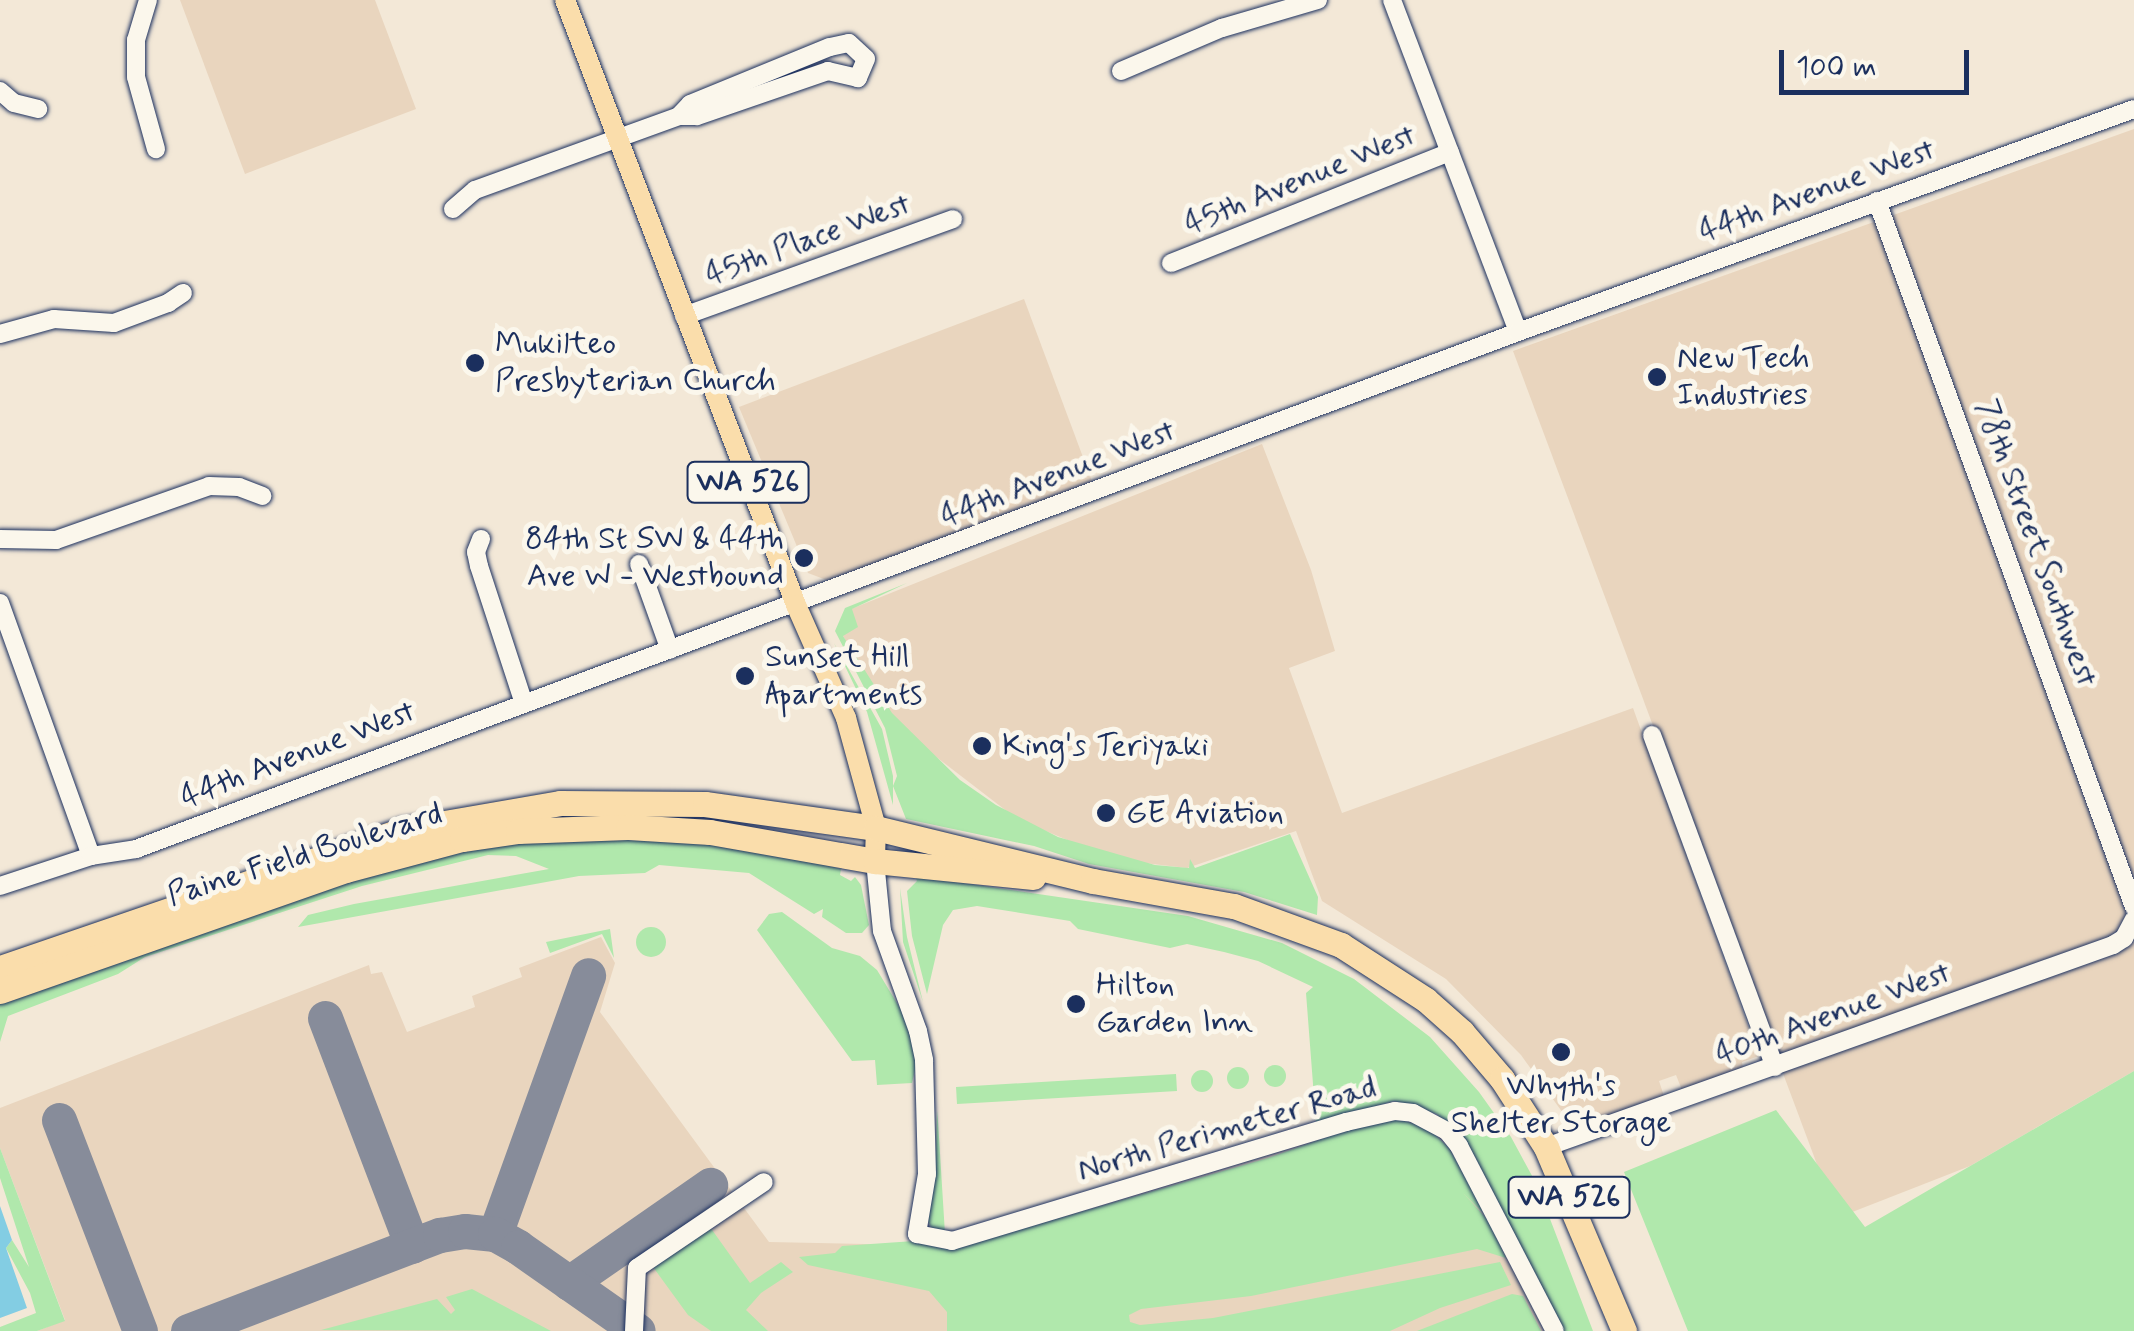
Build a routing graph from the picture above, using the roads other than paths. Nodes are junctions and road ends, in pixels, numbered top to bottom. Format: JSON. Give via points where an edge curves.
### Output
{"nodes":[{"id":1,"x":148,"y":0,"type":"edge"},
{"id":2,"x":565,"y":0,"type":"edge"},
{"id":3,"x":1318,"y":0,"type":"edge"},
{"id":4,"x":1392,"y":0,"type":"edge"},
{"id":5,"x":1121,"y":71,"type":"dead end"},
{"id":6,"x":0,"y":91,"type":"edge"},
{"id":7,"x":2134,"y":109,"type":"edge"},
{"id":8,"x":38,"y":110,"type":"dead end"},
{"id":9,"x":679,"y":116,"type":"junction"},
{"id":10,"x":616,"y":137,"type":"junction"},
{"id":11,"x":156,"y":149,"type":"dead end"},
{"id":12,"x":1450,"y":152,"type":"junction"},
{"id":13,"x":1877,"y":201,"type":"junction"},
{"id":14,"x":453,"y":209,"type":"dead end"},
{"id":15,"x":953,"y":219,"type":"dead end"},
{"id":16,"x":1171,"y":263,"type":"dead end"},
{"id":17,"x":183,"y":293,"type":"dead end"},
{"id":18,"x":684,"y":316,"type":"junction"},
{"id":19,"x":1518,"y":332,"type":"junction"},
{"id":20,"x":0,"y":334,"type":"edge"},
{"id":21,"x":262,"y":496,"type":"dead end"},
{"id":22,"x":0,"y":538,"type":"edge"},
{"id":23,"x":482,"y":540,"type":"dead end"},
{"id":24,"x":638,"y":564,"type":"dead end"},
{"id":25,"x":0,"y":603,"type":"edge"},
{"id":26,"x":796,"y":605,"type":"junction"},
{"id":27,"x":670,"y":650,"type":"junction"},
{"id":28,"x":523,"y":702,"type":"junction"},
{"id":29,"x":1652,"y":735,"type":"dead end"},
{"id":30,"x":876,"y":828,"type":"junction"},
{"id":31,"x":91,"y":856,"type":"junction"},
{"id":32,"x":875,"y":862,"type":"junction"},
{"id":33,"x":1093,"y":881,"type":"junction"},
{"id":34,"x":0,"y":886,"type":"edge"},
{"id":35,"x":2133,"y":918,"type":"edge"},
{"id":36,"x":0,"y":968,"type":"edge"},
{"id":37,"x":0,"y":991,"type":"edge"},
{"id":38,"x":1774,"y":1067,"type":"junction"},
{"id":39,"x":1546,"y":1147,"type":"junction"},
{"id":40,"x":764,"y":1182,"type":"dead end"},
{"id":41,"x":1620,"y":1328,"type":"edge"},
{"id":42,"x":634,"y":1331,"type":"edge"},
{"id":43,"x":1554,"y":1331,"type":"edge"}],
"edges":[{"from":1,"to":11,"type":"street","via":[[136,40],[136,76]]},
{"from":2,"to":10,"type":"main road","number":"WA 526"},
{"from":3,"to":5,"type":"street","via":[[1222,28]]},
{"from":4,"to":12,"type":"street"},
{"from":6,"to":8,"type":"street"},
{"from":7,"to":13,"type":"street","name":"44th Avenue West"},
{"from":9,"to":9,"type":"street","via":[[690,104],[830,47],[849,43],[866,59],[858,78],[828,72],[697,116]]},
{"from":9,"to":10,"type":"street"},
{"from":10,"to":14,"type":"street","via":[[475,190]]},
{"from":10,"to":18,"type":"main road","number":"WA 526"},
{"from":12,"to":16,"type":"street","name":"45th Avenue West"},
{"from":12,"to":19,"type":"street"},
{"from":13,"to":19,"type":"street","name":"44th Avenue West"},
{"from":13,"to":35,"type":"street","name":"78th Street Southwest"},
{"from":15,"to":18,"type":"street","name":"45th Place West"},
{"from":17,"to":20,"type":"street","via":[[114,323],[54,319]]},
{"from":18,"to":26,"type":"main road","number":"WA 526"},
{"from":19,"to":26,"type":"street","name":"44th Avenue West"},
{"from":21,"to":22,"type":"street","via":[[209,486],[56,540]]},
{"from":23,"to":28,"type":"street","via":[[478,566]]},
{"from":24,"to":27,"type":"street"},
{"from":25,"to":31,"type":"street"},
{"from":26,"to":27,"type":"street","name":"44th Avenue West"},
{"from":26,"to":30,"type":"main road","number":"WA 526","via":[[846,718]]},
{"from":27,"to":28,"type":"street","name":"44th Avenue West"},
{"from":28,"to":31,"type":"street","name":"44th Avenue West","via":[[136,849]]},
{"from":29,"to":38,"type":"street"},
{"from":30,"to":32,"type":"main road","number":"WA 526"},
{"from":30,"to":33,"type":"highway","number":"WA 526"},
{"from":30,"to":36,"type":"highway","name":"Paine Field Boulevard","via":[[647,801],[560,804],[455,819],[338,849]]},
{"from":31,"to":34,"type":"street","name":"44th Avenue West"},
{"from":32,"to":33,"type":"highway","number":"WA 526"},
{"from":32,"to":37,"type":"highway","name":"Paine Field Boulevard","via":[[710,832],[518,830],[346,870]]},
{"from":32,"to":43,"type":"street","name":"North Perimeter Road","via":[[882,930],[924,1060],[927,1174],[917,1234],[952,1241],[1346,1122],[1412,1112],[1447,1131],[1459,1146]]},
{"from":33,"to":39,"type":"highway","number":"WA 526","via":[[1234,906],[1340,944],[1462,1032]]},
{"from":35,"to":38,"type":"street","name":"40th Avenue West","via":[[2113,945]]},
{"from":38,"to":39,"type":"street","name":"40th Avenue West"},
{"from":39,"to":41,"type":"highway","number":"WA 526"},
{"from":40,"to":42,"type":"street","via":[[638,1268]]}]}
